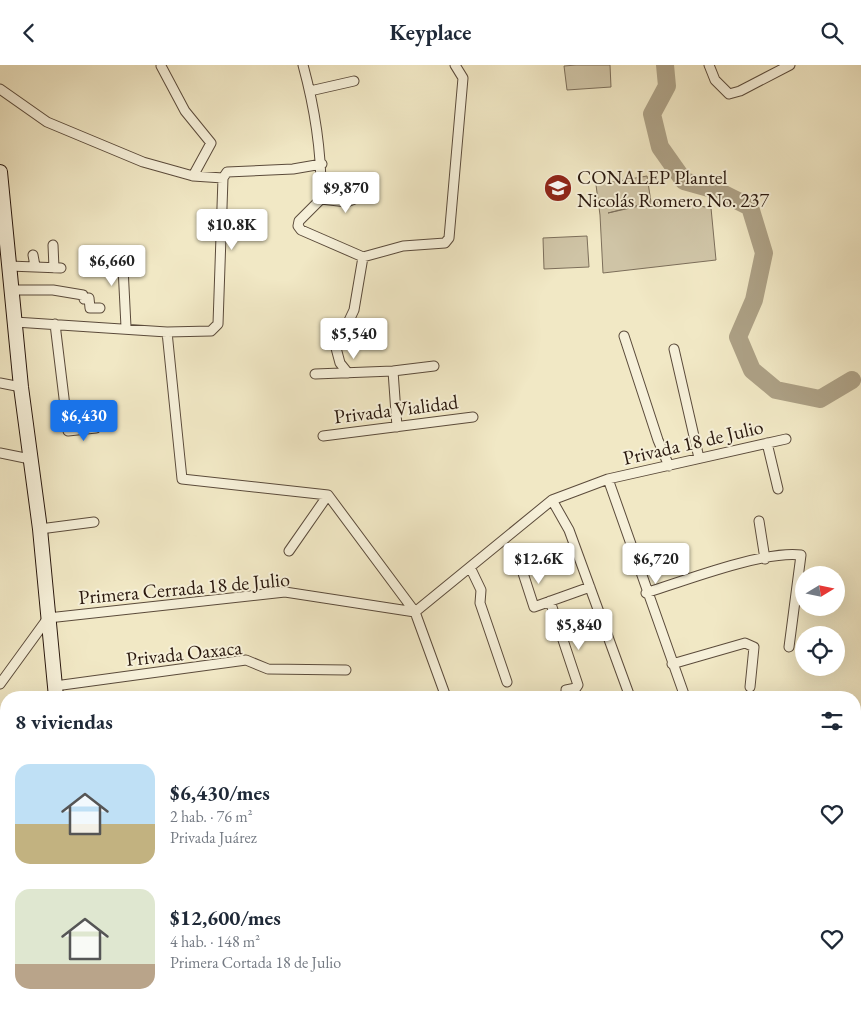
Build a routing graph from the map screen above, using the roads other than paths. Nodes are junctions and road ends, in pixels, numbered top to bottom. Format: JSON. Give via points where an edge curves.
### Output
{"nodes":[{"id":1,"x":304,"y":65,"type":"edge"},
{"id":2,"x":455,"y":65,"type":"edge"},
{"id":3,"x":709,"y":65,"type":"edge"},
{"id":4,"x":790,"y":65,"type":"edge"},
{"id":5,"x":161,"y":66,"type":"edge"},
{"id":6,"x":354,"y":81,"type":"dead end"},
{"id":7,"x":0,"y":89,"type":"edge"},
{"id":8,"x":310,"y":91,"type":"junction"},
{"id":9,"x":322,"y":164,"type":"junction"},
{"id":10,"x":0,"y":172,"type":"edge"},
{"id":11,"x":193,"y":176,"type":"junction"},
{"id":12,"x":223,"y":178,"type":"junction"},
{"id":13,"x":367,"y":195,"type":"dead end"},
{"id":14,"x":321,"y":199,"type":"junction"},
{"id":15,"x":53,"y":245,"type":"dead end"},
{"id":16,"x":33,"y":255,"type":"dead end"},
{"id":17,"x":363,"y":257,"type":"junction"},
{"id":18,"x":131,"y":259,"type":"dead end"},
{"id":19,"x":9,"y":265,"type":"junction"},
{"id":20,"x":35,"y":266,"type":"junction"},
{"id":21,"x":12,"y":290,"type":"junction"},
{"id":22,"x":100,"y":308,"type":"dead end"},
{"id":23,"x":15,"y":321,"type":"junction"},
{"id":24,"x":55,"y":324,"type":"junction"},
{"id":25,"x":126,"y":327,"type":"junction"},
{"id":26,"x":167,"y":332,"type":"junction"},
{"id":27,"x":624,"y":336,"type":"dead end"},
{"id":28,"x":674,"y":349,"type":"dead end"},
{"id":29,"x":434,"y":366,"type":"dead end"},
{"id":30,"x":393,"y":371,"type":"junction"},
{"id":31,"x":348,"y":373,"type":"junction"},
{"id":32,"x":315,"y":374,"type":"dead end"},
{"id":33,"x":0,"y":383,"type":"edge"},
{"id":34,"x":21,"y":387,"type":"junction"},
{"id":35,"x":473,"y":417,"type":"dead end"},
{"id":36,"x":397,"y":427,"type":"junction"},
{"id":37,"x":96,"y":428,"type":"dead end"},
{"id":38,"x":323,"y":436,"type":"dead end"},
{"id":39,"x":786,"y":439,"type":"dead end"},
{"id":40,"x":767,"y":443,"type":"junction"},
{"id":41,"x":0,"y":453,"type":"edge"},
{"id":42,"x":699,"y":458,"type":"junction"},
{"id":43,"x":30,"y":459,"type":"junction"},
{"id":44,"x":669,"y":466,"type":"junction"},
{"id":45,"x":608,"y":479,"type":"junction"},
{"id":46,"x":778,"y":489,"type":"dead end"},
{"id":47,"x":328,"y":495,"type":"junction"},
{"id":48,"x":552,"y":500,"type":"junction"},
{"id":49,"x":759,"y":521,"type":"dead end"},
{"id":50,"x":94,"y":522,"type":"dead end"},
{"id":51,"x":40,"y":529,"type":"junction"},
{"id":52,"x":289,"y":551,"type":"dead end"},
{"id":53,"x":765,"y":559,"type":"junction"},
{"id":54,"x":470,"y":567,"type":"junction"},
{"id":55,"x":522,"y":570,"type":"dead end"},
{"id":56,"x":590,"y":587,"type":"junction"},
{"id":57,"x":646,"y":593,"type":"junction"},
{"id":58,"x":550,"y":601,"type":"junction"},
{"id":59,"x":415,"y":613,"type":"junction"},
{"id":60,"x":48,"y":619,"type":"junction"},
{"id":61,"x":789,"y":647,"type":"dead end"},
{"id":62,"x":672,"y":664,"type":"junction"},
{"id":63,"x":346,"y":670,"type":"dead end"},
{"id":64,"x":507,"y":682,"type":"dead end"},
{"id":65,"x":0,"y":684,"type":"edge"},
{"id":66,"x":750,"y":687,"type":"dead end"},
{"id":67,"x":56,"y":691,"type":"edge"},
{"id":68,"x":62,"y":691,"type":"edge"},
{"id":69,"x":444,"y":691,"type":"edge"},
{"id":70,"x":566,"y":691,"type":"edge"},
{"id":71,"x":628,"y":691,"type":"edge"},
{"id":72,"x":683,"y":691,"type":"edge"}],
"edges":[{"from":1,"to":8,"type":"street"},
{"from":2,"to":17,"type":"street","via":[[463,79],[449,238],[445,243],[403,246]]},
{"from":3,"to":4,"type":"street","via":[[714,80],[729,94]]},
{"from":5,"to":11,"type":"street","via":[[185,111],[211,143]]},
{"from":6,"to":8,"type":"street"},
{"from":7,"to":11,"type":"street","via":[[47,122],[143,162]]},
{"from":8,"to":9,"type":"street"},
{"from":9,"to":12,"type":"street","via":[[227,173]]},
{"from":9,"to":14,"type":"street"},
{"from":10,"to":19,"type":"main road"},
{"from":11,"to":12,"type":"street"},
{"from":12,"to":26,"type":"street","via":[[218,324],[211,331]]},
{"from":13,"to":14,"type":"street","via":[[347,202]]},
{"from":14,"to":17,"type":"street","via":[[298,226]]},
{"from":15,"to":20,"type":"street","via":[[57,268]]},
{"from":16,"to":20,"type":"street"},
{"from":17,"to":31,"type":"street","via":[[354,310],[336,349],[340,363]]},
{"from":18,"to":25,"type":"street","via":[[123,267]]},
{"from":19,"to":20,"type":"street"},
{"from":19,"to":21,"type":"main road"},
{"from":21,"to":22,"type":"street","via":[[53,290],[83,295],[84,299],[89,298],[90,308]]},
{"from":21,"to":23,"type":"main road"},
{"from":23,"to":24,"type":"street"},
{"from":23,"to":34,"type":"main road"},
{"from":24,"to":25,"type":"street"},
{"from":24,"to":37,"type":"street","via":[[68,431]]},
{"from":25,"to":26,"type":"street"},
{"from":26,"to":47,"type":"street","via":[[182,479]]},
{"from":27,"to":44,"type":"street"},
{"from":28,"to":42,"type":"street"},
{"from":29,"to":30,"type":"street","name":"Privada Vialidad"},
{"from":30,"to":31,"type":"street","name":"Privada Vialidad"},
{"from":30,"to":36,"type":"street"},
{"from":31,"to":32,"type":"street","name":"Privada Vialidad"},
{"from":33,"to":34,"type":"street"},
{"from":34,"to":43,"type":"main road"},
{"from":35,"to":36,"type":"street","name":"Privada Vialidad"},
{"from":36,"to":38,"type":"street","name":"Privada Vialidad"},
{"from":39,"to":40,"type":"street","name":"Privada 18 de Julio"},
{"from":40,"to":42,"type":"street","name":"Privada 18 de Julio"},
{"from":40,"to":46,"type":"street"},
{"from":41,"to":43,"type":"street"},
{"from":42,"to":44,"type":"street","name":"Privada 18 de Julio"},
{"from":43,"to":51,"type":"main road"},
{"from":44,"to":45,"type":"street","name":"Privada 18 de Julio"},
{"from":45,"to":48,"type":"street"},
{"from":45,"to":57,"type":"street"},
{"from":47,"to":52,"type":"street"},
{"from":47,"to":59,"type":"street"},
{"from":48,"to":54,"type":"street"},
{"from":48,"to":56,"type":"street","via":[[569,530]]},
{"from":49,"to":53,"type":"street"},
{"from":50,"to":51,"type":"street"},
{"from":51,"to":60,"type":"main road"},
{"from":53,"to":57,"type":"street"},
{"from":53,"to":61,"type":"street","via":[[801,555]]},
{"from":54,"to":59,"type":"street"},
{"from":54,"to":64,"type":"street","via":[[481,590],[480,603]]},
{"from":55,"to":58,"type":"street","via":[[534,607]]},
{"from":56,"to":58,"type":"street"},
{"from":56,"to":71,"type":"street"},
{"from":57,"to":62,"type":"street"},
{"from":58,"to":70,"type":"street","via":[[578,685]]},
{"from":59,"to":60,"type":"street","name":"Primera Cerrada 18 de Julio","via":[[285,592]]},
{"from":59,"to":69,"type":"street"},
{"from":60,"to":65,"type":"street"},
{"from":60,"to":67,"type":"main road"},
{"from":62,"to":66,"type":"street","via":[[745,643],[754,647]]},
{"from":62,"to":72,"type":"street"},
{"from":63,"to":68,"type":"street","name":"Privada Oaxaca","via":[[268,669],[246,660]]}]}
